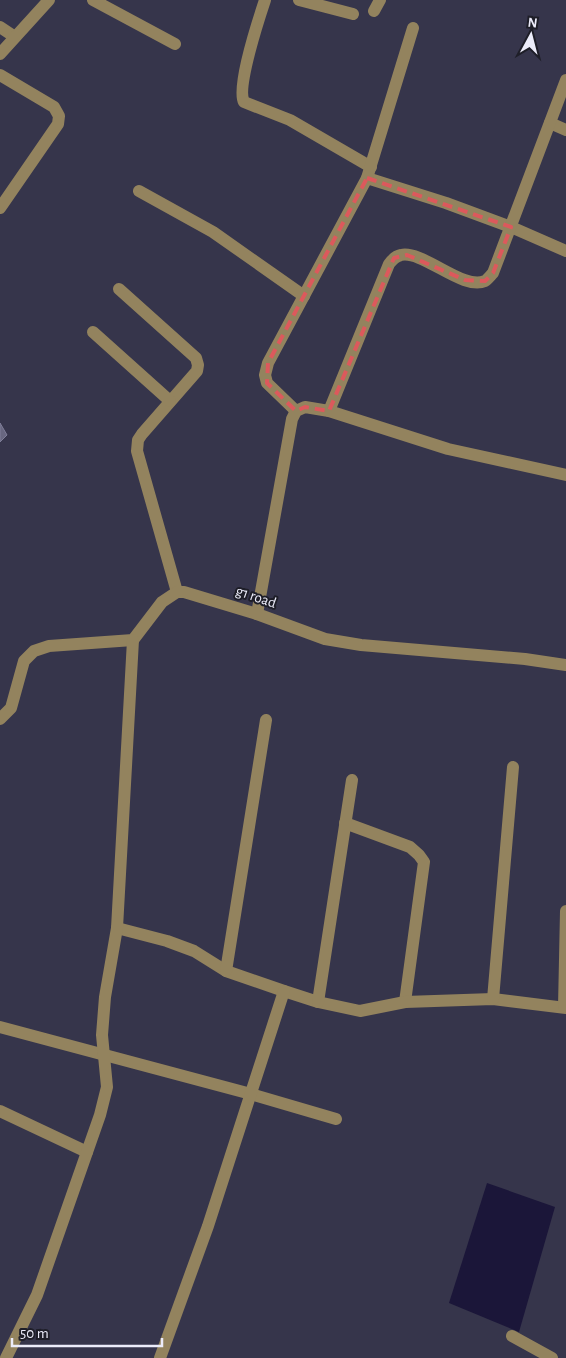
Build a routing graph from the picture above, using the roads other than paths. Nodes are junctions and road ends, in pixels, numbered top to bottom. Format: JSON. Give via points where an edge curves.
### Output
{"nodes":[{"id":1,"x":48,"y":0,"type":"edge"},
{"id":2,"x":93,"y":0,"type":"edge"},
{"id":3,"x":299,"y":0,"type":"edge"},
{"id":4,"x":264,"y":1,"type":"edge"},
{"id":5,"x":353,"y":14,"type":"dead end"},
{"id":6,"x":0,"y":27,"type":"edge"},
{"id":7,"x":413,"y":28,"type":"dead end"},
{"id":8,"x":15,"y":36,"type":"junction"},
{"id":9,"x":175,"y":44,"type":"dead end"},
{"id":10,"x":0,"y":54,"type":"edge"},
{"id":11,"x":0,"y":74,"type":"edge"},
{"id":12,"x":566,"y":80,"type":"edge"},
{"id":13,"x":550,"y":123,"type":"junction"},
{"id":14,"x":566,"y":130,"type":"edge"},
{"id":15,"x":369,"y":172,"type":"junction"},
{"id":16,"x":139,"y":191,"type":"dead end"},
{"id":17,"x":0,"y":208,"type":"edge"},
{"id":18,"x":511,"y":228,"type":"junction"},
{"id":19,"x":566,"y":251,"type":"edge"},
{"id":20,"x":119,"y":288,"type":"dead end"},
{"id":21,"x":304,"y":296,"type":"junction"},
{"id":22,"x":93,"y":332,"type":"dead end"},
{"id":23,"x":170,"y":401,"type":"junction"},
{"id":24,"x":296,"y":411,"type":"junction"},
{"id":25,"x":329,"y":411,"type":"junction"},
{"id":26,"x":566,"y":475,"type":"edge"},
{"id":27,"x":177,"y":592,"type":"junction"},
{"id":28,"x":257,"y":614,"type":"junction"},
{"id":29,"x":133,"y":640,"type":"junction"},
{"id":30,"x":566,"y":665,"type":"edge"},
{"id":31,"x":0,"y":719,"type":"edge"},
{"id":32,"x":266,"y":720,"type":"dead end"},
{"id":33,"x":513,"y":767,"type":"dead end"},
{"id":34,"x":352,"y":780,"type":"dead end"},
{"id":35,"x":346,"y":823,"type":"junction"},
{"id":36,"x":566,"y":911,"type":"edge"},
{"id":37,"x":118,"y":928,"type":"junction"},
{"id":38,"x":226,"y":971,"type":"junction"},
{"id":39,"x":284,"y":991,"type":"junction"},
{"id":40,"x":493,"y":999,"type":"junction"},
{"id":41,"x":318,"y":1002,"type":"junction"},
{"id":42,"x":405,"y":1002,"type":"junction"},
{"id":43,"x":565,"y":1008,"type":"edge"},
{"id":44,"x":0,"y":1027,"type":"edge"},
{"id":45,"x":105,"y":1055,"type":"junction"},
{"id":46,"x":251,"y":1094,"type":"junction"},
{"id":47,"x":0,"y":1111,"type":"edge"},
{"id":48,"x":336,"y":1119,"type":"dead end"},
{"id":49,"x":87,"y":1152,"type":"junction"},
{"id":50,"x":512,"y":1336,"type":"dead end"},
{"id":51,"x":6,"y":1358,"type":"edge"},
{"id":52,"x":160,"y":1358,"type":"edge"},
{"id":53,"x":552,"y":1358,"type":"edge"}],
"edges":[{"from":1,"to":8,"type":"street"},
{"from":2,"to":9,"type":"street"},
{"from":3,"to":5,"type":"street"},
{"from":4,"to":15,"type":"street","via":[[245,71],[244,102],[290,120]]},
{"from":6,"to":8,"type":"street"},
{"from":7,"to":15,"type":"street"},
{"from":8,"to":10,"type":"street"},
{"from":11,"to":17,"type":"street","via":[[54,107],[59,116],[58,124]]},
{"from":12,"to":13,"type":"street"},
{"from":13,"to":14,"type":"street"},
{"from":13,"to":18,"type":"street"},
{"from":15,"to":18,"type":"street"},
{"from":15,"to":21,"type":"street"},
{"from":16,"to":21,"type":"street","via":[[213,232]]},
{"from":18,"to":19,"type":"street"},
{"from":18,"to":25,"type":"street","via":[[493,273],[484,281],[466,280],[407,255],[394,258]]},
{"from":20,"to":23,"type":"street","via":[[196,358],[197,371]]},
{"from":21,"to":24,"type":"street","via":[[268,363],[265,375],[270,387]]},
{"from":22,"to":23,"type":"street"},
{"from":23,"to":27,"type":"street","via":[[138,440],[137,451]]},
{"from":24,"to":25,"type":"street","via":[[305,406]]},
{"from":24,"to":28,"type":"street"},
{"from":25,"to":26,"type":"street","via":[[448,449]]},
{"from":27,"to":28,"type":"street","name":"g1 road","via":[[191,593]]},
{"from":27,"to":29,"type":"street","via":[[162,602]]},
{"from":28,"to":30,"type":"street","name":"g1 road","via":[[325,639],[361,645]]},
{"from":29,"to":31,"type":"street","via":[[49,646],[34,651],[24,661],[11,708]]},
{"from":29,"to":37,"type":"street"},
{"from":32,"to":38,"type":"street"},
{"from":33,"to":40,"type":"street"},
{"from":34,"to":35,"type":"street"},
{"from":35,"to":41,"type":"street"},
{"from":35,"to":42,"type":"street","via":[[410,847],[424,862]]},
{"from":36,"to":43,"type":"street"},
{"from":37,"to":38,"type":"street","via":[[167,940],[194,951]]},
{"from":37,"to":45,"type":"street","via":[[105,997],[102,1035]]},
{"from":38,"to":39,"type":"street"},
{"from":39,"to":41,"type":"street"},
{"from":39,"to":46,"type":"street"},
{"from":40,"to":42,"type":"street"},
{"from":40,"to":43,"type":"street"},
{"from":41,"to":42,"type":"street","via":[[360,1011]]},
{"from":44,"to":45,"type":"street"},
{"from":45,"to":46,"type":"street"},
{"from":45,"to":49,"type":"street","via":[[107,1087]]},
{"from":46,"to":48,"type":"street"},
{"from":46,"to":52,"type":"street"},
{"from":47,"to":49,"type":"street"},
{"from":49,"to":51,"type":"street","via":[[37,1295]]},
{"from":50,"to":53,"type":"street"}]}
